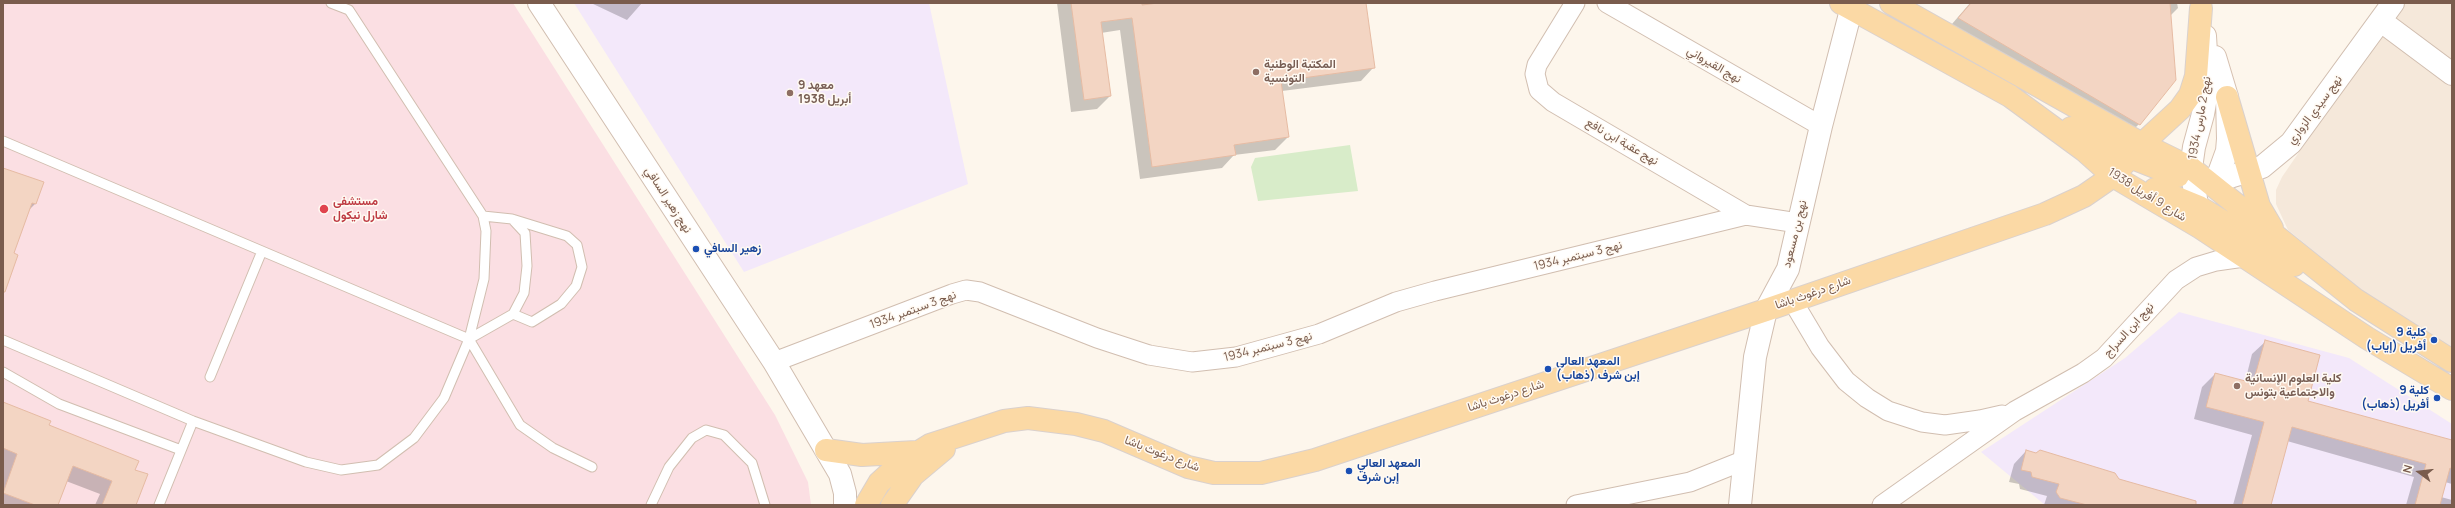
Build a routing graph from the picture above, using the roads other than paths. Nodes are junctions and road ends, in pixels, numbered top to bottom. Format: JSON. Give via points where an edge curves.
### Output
{"nodes":[{"id":1,"x":334,"y":3,"type":"edge"},
{"id":2,"x":539,"y":3,"type":"edge"},
{"id":3,"x":1575,"y":3,"type":"edge"},
{"id":4,"x":1607,"y":3,"type":"edge"},
{"id":5,"x":2200,"y":5,"type":"edge"},
{"id":6,"x":1896,"y":6,"type":"edge"},
{"id":7,"x":1846,"y":7,"type":"edge"},
{"id":8,"x":2387,"y":9,"type":"edge"},
{"id":9,"x":1891,"y":32,"type":"junction"},
{"id":10,"x":2452,"y":74,"type":"edge"},
{"id":11,"x":2010,"y":96,"type":"junction"},
{"id":12,"x":2227,"y":97,"type":"junction"},
{"id":13,"x":1821,"y":126,"type":"junction"},
{"id":14,"x":3,"y":141,"type":"edge"},
{"id":15,"x":2136,"y":151,"type":"junction"},
{"id":16,"x":2248,"y":173,"type":"junction"},
{"id":17,"x":2113,"y":176,"type":"junction"},
{"id":18,"x":2198,"y":178,"type":"junction"},
{"id":19,"x":2199,"y":207,"type":"junction"},
{"id":20,"x":483,"y":216,"type":"junction"},
{"id":21,"x":1746,"y":216,"type":"junction"},
{"id":22,"x":512,"y":219,"type":"junction"},
{"id":23,"x":1798,"y":223,"type":"junction"},
{"id":24,"x":2201,"y":228,"type":"junction"},
{"id":25,"x":2278,"y":238,"type":"junction"},
{"id":26,"x":262,"y":251,"type":"junction"},
{"id":27,"x":2244,"y":257,"type":"junction"},
{"id":28,"x":1792,"y":300,"type":"junction"},
{"id":29,"x":2356,"y":300,"type":"junction"},
{"id":30,"x":1766,"y":310,"type":"junction"},
{"id":31,"x":513,"y":314,"type":"junction"},
{"id":32,"x":468,"y":339,"type":"junction"},
{"id":33,"x":3,"y":340,"type":"edge"},
{"id":34,"x":2452,"y":361,"type":"edge"},
{"id":35,"x":774,"y":362,"type":"junction"},
{"id":36,"x":3,"y":372,"type":"edge"},
{"id":37,"x":210,"y":377,"type":"dead end"},
{"id":38,"x":2452,"y":389,"type":"edge"},
{"id":39,"x":2015,"y":411,"type":"junction"},
{"id":40,"x":193,"y":421,"type":"junction"},
{"id":41,"x":960,"y":436,"type":"junction"},
{"id":42,"x":181,"y":450,"type":"junction"},
{"id":43,"x":826,"y":450,"type":"junction"},
{"id":44,"x":917,"y":452,"type":"junction"},
{"id":45,"x":1745,"y":460,"type":"junction"},
{"id":46,"x":592,"y":467,"type":"dead end"},
{"id":47,"x":159,"y":505,"type":"edge"},
{"id":48,"x":651,"y":505,"type":"edge"},
{"id":49,"x":765,"y":505,"type":"edge"},
{"id":50,"x":845,"y":505,"type":"edge"},
{"id":51,"x":866,"y":505,"type":"edge"},
{"id":52,"x":892,"y":505,"type":"edge"},
{"id":53,"x":1576,"y":505,"type":"edge"},
{"id":54,"x":1740,"y":505,"type":"edge"},
{"id":55,"x":1882,"y":505,"type":"edge"}],
"edges":[{"from":1,"to":20,"type":"lane","via":[[349,10]]},
{"from":2,"to":35,"type":"street","name":"نهج زهير السافي"},
{"from":3,"to":21,"type":"street","name":"نهج عقبة ابن نافع","via":[[1537,65],[1535,74],[1538,90],[1553,102]]},
{"from":4,"to":13,"type":"street","name":"نهج القيرواني"},
{"from":5,"to":12,"type":"street","name":"نهج 2 مارس 1934"},
{"from":5,"to":15,"type":"main road","name":"شارع درغوث باشا","via":[[2199,46],[2193,87],[2180,109]]},
{"from":5,"to":18,"type":"street","name":"نهج 2 مارس 1934","via":[[2207,50],[2208,86],[2194,147]]},
{"from":6,"to":9,"type":"main road"},
{"from":6,"to":15,"type":"main road"},
{"from":7,"to":9,"type":"main road","name":"شارع 9 أفريل 1938"},
{"from":7,"to":13,"type":"street","name":"نهج بن مسعود"},
{"from":8,"to":10,"type":"street"},
{"from":8,"to":16,"type":"street","name":"نهج سيدي الزواري","via":[[2292,143],[2276,158]]},
{"from":9,"to":11,"type":"main road","name":"شارع 9 أفريل 1938"},
{"from":11,"to":15,"type":"main road"},
{"from":11,"to":17,"type":"main road","name":"شارع 9 أفريل 1938","via":[[2085,151]]},
{"from":12,"to":16,"type":"main road"},
{"from":12,"to":18,"type":"street","name":"نهج 2 مارس 1934","via":[[2227,151],[2219,173]]},
{"from":13,"to":23,"type":"street","name":"نهج بن مسعود"},
{"from":14,"to":26,"type":"lane"},
{"from":15,"to":17,"type":"main road","name":"شارع درغوث باشا"},
{"from":15,"to":18,"type":"main road"},
{"from":16,"to":18,"type":"street","name":"نهج سيدي الزواري"},
{"from":16,"to":25,"type":"main road","via":[[2259,206]]},
{"from":17,"to":19,"type":"main road","via":[[2165,192]]},
{"from":17,"to":24,"type":"main road","name":"شارع 9 أفريل 1938"},
{"from":17,"to":28,"type":"main road","name":"شارع درغوث باشا","via":[[2084,196],[2045,214]]},
{"from":18,"to":19,"type":"street","name":"نهج 2 مارس 1934"},
{"from":18,"to":25,"type":"main road"},
{"from":19,"to":24,"type":"street","name":"نهج 2 مارس 1934"},
{"from":19,"to":29,"type":"main road"},
{"from":20,"to":22,"type":"lane"},
{"from":20,"to":32,"type":"lane","via":[[486,231],[484,279]]},
{"from":21,"to":23,"type":"street","name":"نهج عقبة ابن نافع"},
{"from":21,"to":35,"type":"street","name":"نهج 3 سبتمبر 1934","via":[[1435,291],[1396,302],[1319,334],[1236,357],[1192,362],[1149,355],[1097,338],[980,292],[966,290]]},
{"from":22,"to":31,"type":"lane","via":[[525,233],[528,266],[524,293]]},
{"from":22,"to":31,"type":"lane","via":[[567,236],[577,245],[582,267],[576,286],[561,304],[532,322]]},
{"from":23,"to":30,"type":"street","name":"نهج بن مسعود","via":[[1788,269]]},
{"from":24,"to":27,"type":"main road","name":"شارع 9 أفريل 1938"},
{"from":25,"to":29,"type":"main road"},
{"from":26,"to":32,"type":"lane"},
{"from":26,"to":37,"type":"lane"},
{"from":27,"to":38,"type":"main road","name":"شارع 9 أفريل 1938","via":[[2367,338]]},
{"from":27,"to":39,"type":"street","name":"نهج ابن السراج","via":[[2196,267],[2176,280],[2104,358],[2083,373]]},
{"from":28,"to":30,"type":"main road","name":"شارع درغوث باشا"},
{"from":28,"to":39,"type":"street","name":"نهج ابن السراج","via":[[1820,347],[1846,381],[1888,411],[1922,422],[1945,425]]},
{"from":29,"to":34,"type":"main road"},
{"from":30,"to":41,"type":"main road","name":"شارع درغوث باشا","via":[[1315,460],[1261,473],[1214,473],[1188,467],[1104,431],[1053,420],[1028,418],[1004,421]]},
{"from":30,"to":45,"type":"street","name":"نهج بن مسعود","via":[[1755,357]]},
{"from":31,"to":32,"type":"lane"},
{"from":32,"to":40,"type":"lane","via":[[444,398],[414,438],[378,465],[341,470],[306,462]]},
{"from":32,"to":46,"type":"lane","via":[[520,425],[553,448]]},
{"from":33,"to":40,"type":"lane"},
{"from":35,"to":43,"type":"street","name":"نهج زهير السافي"},
{"from":36,"to":42,"type":"lane","via":[[59,404]]},
{"from":39,"to":55,"type":"street","name":"نهج ابن السراج"},
{"from":40,"to":42,"type":"lane"},
{"from":41,"to":44,"type":"main road","name":"شارع درغوث باشا","via":[[930,444]]},
{"from":41,"to":52,"type":"main road","name":"شارع درغوث باشا","via":[[913,475]]},
{"from":42,"to":47,"type":"lane"},
{"from":43,"to":44,"type":"main road","via":[[862,455]]},
{"from":43,"to":50,"type":"street","name":"نهج زهير السافي","via":[[843,484]]},
{"from":44,"to":51,"type":"main road","name":"شارع درغوث باشا","via":[[879,483]]},
{"from":45,"to":53,"type":"street","via":[[1690,482]]},
{"from":45,"to":54,"type":"street","name":"نهج بن مسعود"},
{"from":48,"to":49,"type":"lane","via":[[669,467],[692,438],[706,430],[724,435],[752,463]]}]}
